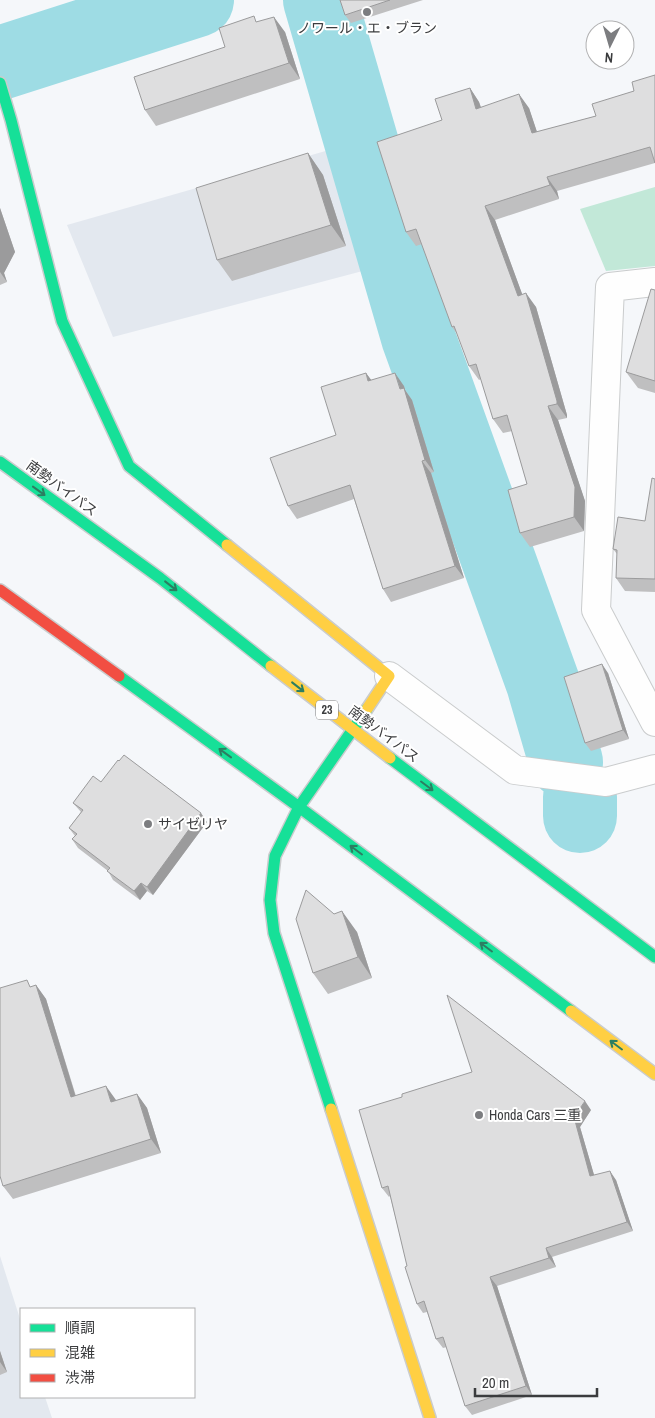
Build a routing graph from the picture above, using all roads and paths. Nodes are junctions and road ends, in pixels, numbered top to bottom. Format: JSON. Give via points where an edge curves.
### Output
{"nodes":[{"id":1,"x":0,"y":83,"type":"edge"},
{"id":2,"x":655,"y":282,"type":"edge"},
{"id":3,"x":0,"y":462,"type":"edge"},
{"id":4,"x":0,"y":590,"type":"edge"},
{"id":5,"x":389,"y":676,"type":"junction"},
{"id":6,"x":655,"y":722,"type":"edge"},
{"id":7,"x":353,"y":730,"type":"junction"},
{"id":8,"x":655,"y":769,"type":"edge"},
{"id":9,"x":299,"y":807,"type":"junction"},
{"id":10,"x":655,"y":957,"type":"edge"},
{"id":11,"x":655,"y":1074,"type":"edge"},
{"id":12,"x":430,"y":1418,"type":"edge"}],
"edges":[{"from":1,"to":5,"type":"main road","via":[[62,321],[129,466]]},
{"from":2,"to":6,"type":"street","via":[[610,287],[596,610]]},
{"from":3,"to":7,"type":"main road","name":"南勢バイパス","number":"23","one_way":true,"via":[[160,578]]},
{"from":9,"to":4,"type":"main road","one_way":true},
{"from":5,"to":7,"type":"main road"},
{"from":5,"to":8,"type":"street","via":[[515,770],[606,782]]},
{"from":7,"to":9,"type":"main road"},
{"from":7,"to":10,"type":"main road","name":"南勢バイパス","number":"23","one_way":true},
{"from":11,"to":9,"type":"main road","one_way":true},
{"from":9,"to":12,"type":"main road","via":[[275,856],[270,900],[274,933]]}]}
